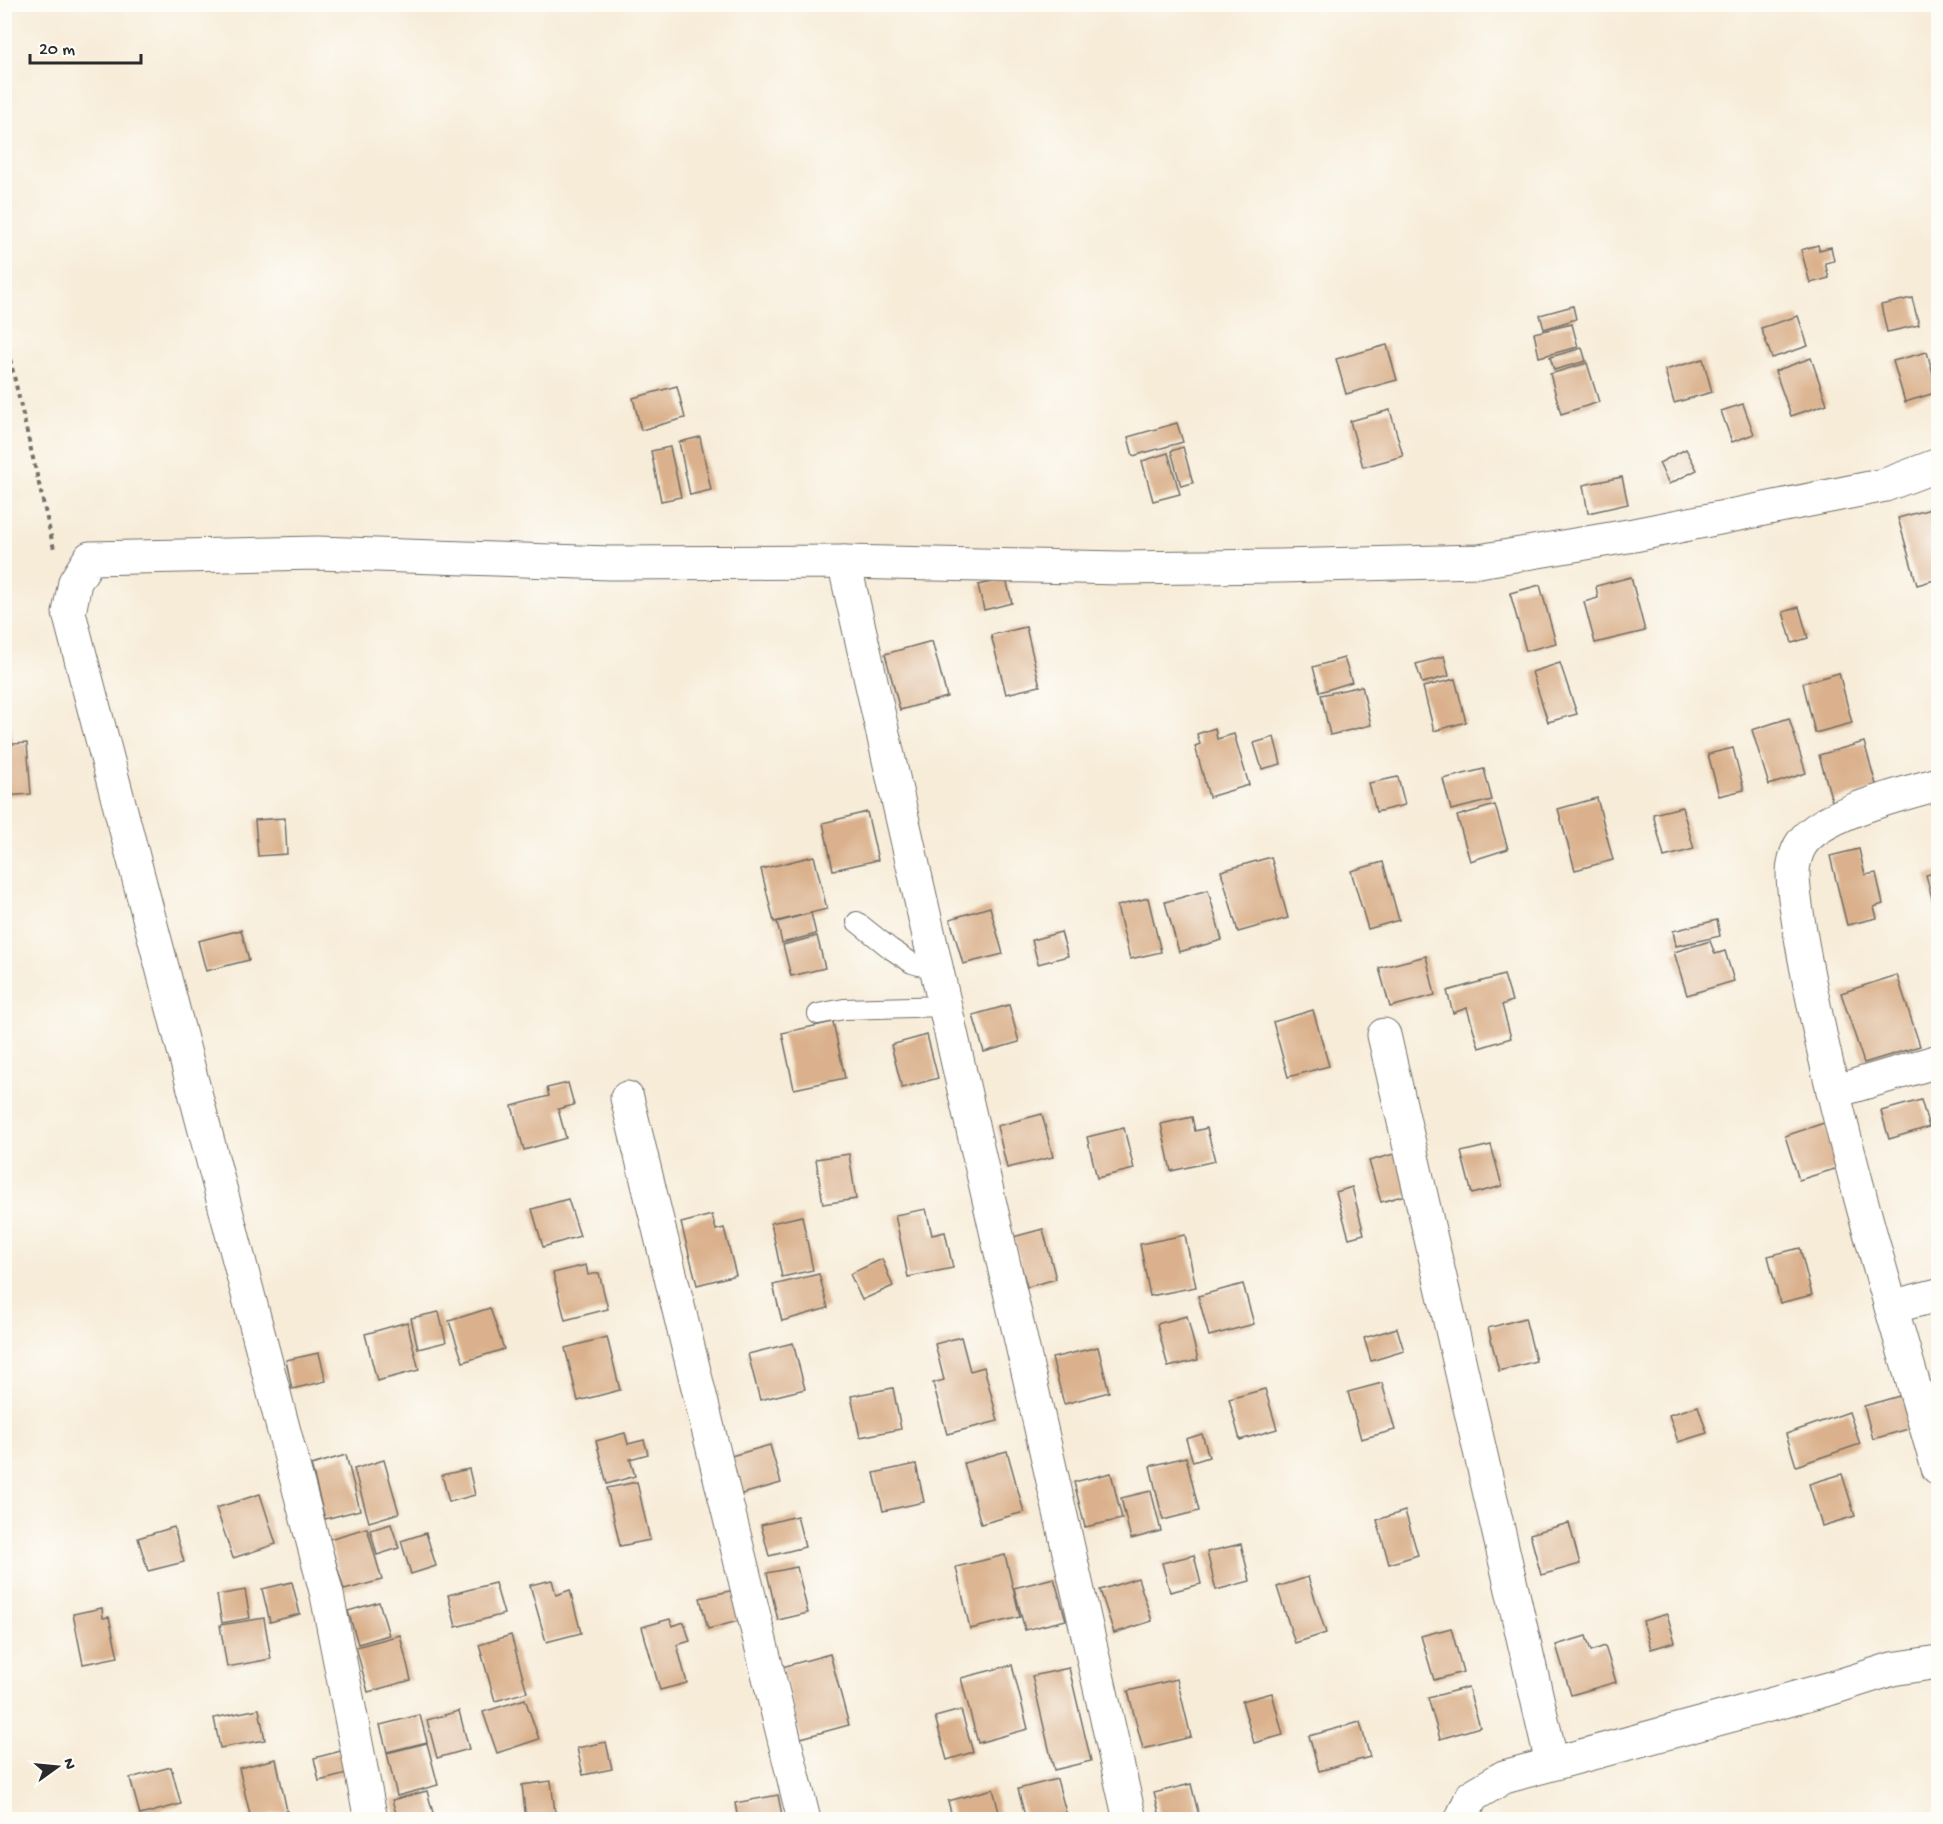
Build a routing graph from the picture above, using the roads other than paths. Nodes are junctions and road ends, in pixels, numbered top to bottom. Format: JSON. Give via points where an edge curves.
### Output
{"nodes":[{"id":1,"x":1938,"y":465,"type":"edge"},
{"id":2,"x":844,"y":562,"type":"junction"},
{"id":3,"x":1938,"y":784,"type":"edge"},
{"id":4,"x":857,"y":922,"type":"dead end"},
{"id":5,"x":937,"y":970,"type":"junction"},
{"id":6,"x":945,"y":1006,"type":"junction"},
{"id":7,"x":818,"y":1014,"type":"dead end"},
{"id":8,"x":1384,"y":1035,"type":"dead end"},
{"id":9,"x":1938,"y":1061,"type":"edge"},
{"id":10,"x":1833,"y":1092,"type":"junction"},
{"id":11,"x":627,"y":1098,"type":"dead end"},
{"id":12,"x":1938,"y":1295,"type":"edge"},
{"id":13,"x":1891,"y":1307,"type":"junction"},
{"id":14,"x":1938,"y":1468,"type":"edge"},
{"id":15,"x":1938,"y":1662,"type":"edge"},
{"id":16,"x":1552,"y":1763,"type":"junction"},
{"id":17,"x":370,"y":1820,"type":"edge"},
{"id":18,"x":804,"y":1820,"type":"edge"},
{"id":19,"x":1130,"y":1820,"type":"edge"},
{"id":20,"x":1461,"y":1820,"type":"edge"}],
"edges":[{"from":1,"to":2,"type":"street","via":[[1885,485],[1479,561],[1120,568]]},
{"from":2,"to":5,"type":"street"},
{"from":2,"to":17,"type":"street","via":[[609,563],[317,553],[90,558],[75,582],[69,613],[327,1595]]},
{"from":3,"to":10,"type":"street","via":[[1848,813],[1810,833],[1799,847],[1793,870],[1795,898],[1807,978]]},
{"from":4,"to":5,"type":"lane","via":[[912,963]]},
{"from":5,"to":6,"type":"street"},
{"from":6,"to":7,"type":"lane","via":[[844,1009]]},
{"from":6,"to":19,"type":"street"},
{"from":8,"to":16,"type":"street"},
{"from":9,"to":10,"type":"street"},
{"from":10,"to":13,"type":"street"},
{"from":11,"to":18,"type":"street"},
{"from":12,"to":13,"type":"street"},
{"from":13,"to":14,"type":"street"},
{"from":15,"to":16,"type":"street","via":[[1892,1669]]},
{"from":16,"to":20,"type":"street","via":[[1504,1777],[1472,1797]]}]}
